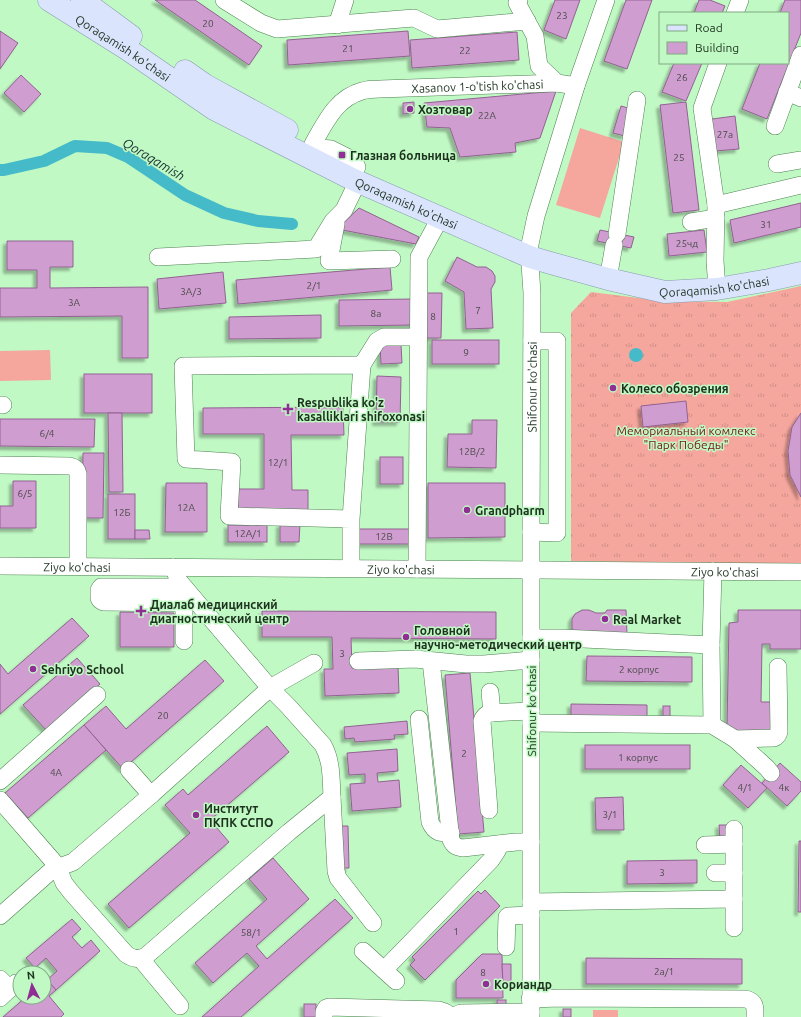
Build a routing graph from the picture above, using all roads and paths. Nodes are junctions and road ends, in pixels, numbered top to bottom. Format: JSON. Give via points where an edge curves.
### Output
{"nodes":[{"id":1,"x":49,"y":0,"type":"edge"},
{"id":2,"x":82,"y":0,"type":"edge"},
{"id":3,"x":224,"y":0,"type":"edge"},
{"id":4,"x":518,"y":0,"type":"edge"},
{"id":5,"x":606,"y":0,"type":"edge"},
{"id":6,"x":740,"y":0,"type":"edge"},
{"id":7,"x":340,"y":1,"type":"edge"},
{"id":8,"x":735,"y":12,"type":"edge"},
{"id":9,"x":527,"y":21,"type":"junction"},
{"id":10,"x":337,"y":25,"type":"junction"},
{"id":11,"x":801,"y":55,"type":"edge"},
{"id":12,"x":718,"y":64,"type":"edge"},
{"id":13,"x":557,"y":83,"type":"junction"},
{"id":14,"x":576,"y":86,"type":"junction"},
{"id":15,"x":794,"y":95,"type":"edge"},
{"id":16,"x":636,"y":100,"type":"dead end"},
{"id":17,"x":775,"y":126,"type":"dead end"},
{"id":18,"x":317,"y":146,"type":"junction"},
{"id":19,"x":801,"y":160,"type":"edge"},
{"id":20,"x":777,"y":164,"type":"dead end"},
{"id":21,"x":358,"y":174,"type":"junction"},
{"id":22,"x":801,"y":186,"type":"edge"},
{"id":23,"x":716,"y":212,"type":"junction"},
{"id":24,"x":338,"y":216,"type":"junction"},
{"id":25,"x":440,"y":218,"type":"junction"},
{"id":26,"x":692,"y":222,"type":"dead end"},
{"id":27,"x":529,"y":253,"type":"junction"},
{"id":28,"x":158,"y":257,"type":"dead end"},
{"id":29,"x":392,"y":259,"type":"dead end"},
{"id":30,"x":560,"y":263,"type":"junction"},
{"id":31,"x":801,"y":266,"type":"edge"},
{"id":32,"x":801,"y":273,"type":"edge"},
{"id":33,"x":608,"y":276,"type":"junction"},
{"id":34,"x":532,"y":285,"type":"junction"},
{"id":35,"x":717,"y":286,"type":"junction"},
{"id":36,"x":418,"y":337,"type":"junction"},
{"id":37,"x":532,"y":341,"type":"junction"},
{"id":38,"x":362,"y":365,"type":"junction"},
{"id":39,"x":0,"y":465,"type":"edge"},
{"id":40,"x":351,"y":519,"type":"junction"},
{"id":41,"x":531,"y":532,"type":"junction"},
{"id":42,"x":0,"y":566,"type":"edge"},
{"id":43,"x":78,"y":566,"type":"junction"},
{"id":44,"x":173,"y":567,"type":"junction"},
{"id":45,"x":351,"y":568,"type":"junction"},
{"id":46,"x":417,"y":569,"type":"junction"},
{"id":47,"x":531,"y":570,"type":"junction"},
{"id":48,"x":800,"y":570,"type":"edge"},
{"id":49,"x":713,"y":571,"type":"junction"},
{"id":50,"x":187,"y":596,"type":"junction"},
{"id":51,"x":531,"y":638,"type":"junction"},
{"id":52,"x":184,"y":641,"type":"dead end"},
{"id":53,"x":711,"y":645,"type":"junction"},
{"id":54,"x":531,"y":660,"type":"junction"},
{"id":55,"x":358,"y":661,"type":"dead end"},
{"id":56,"x":431,"y":661,"type":"junction"},
{"id":57,"x":314,"y":663,"type":"dead end"},
{"id":58,"x":778,"y":667,"type":"dead end"},
{"id":59,"x":270,"y":688,"type":"junction"},
{"id":60,"x":490,"y":692,"type":"dead end"},
{"id":61,"x":97,"y":695,"type":"dead end"},
{"id":62,"x":492,"y":713,"type":"junction"},
{"id":63,"x":531,"y":717,"type":"junction"},
{"id":64,"x":419,"y":719,"type":"dead end"},
{"id":65,"x":712,"y":725,"type":"junction"},
{"id":66,"x":735,"y":739,"type":"junction"},
{"id":67,"x":129,"y":770,"type":"dead end"},
{"id":68,"x":771,"y":773,"type":"dead end"},
{"id":69,"x":0,"y":781,"type":"edge"},
{"id":70,"x":151,"y":795,"type":"junction"},
{"id":71,"x":332,"y":797,"type":"junction"},
{"id":72,"x":0,"y":800,"type":"edge"},
{"id":73,"x":490,"y":810,"type":"dead end"},
{"id":74,"x":451,"y":833,"type":"junction"},
{"id":75,"x":531,"y":842,"type":"junction"},
{"id":76,"x":500,"y":844,"type":"junction"},
{"id":77,"x":705,"y":845,"type":"dead end"},
{"id":78,"x":58,"y":868,"type":"junction"},
{"id":79,"x":715,"y":873,"type":"dead end"},
{"id":80,"x":734,"y":873,"type":"junction"},
{"id":81,"x":734,"y":899,"type":"junction"},
{"id":82,"x":531,"y":908,"type":"junction"},
{"id":83,"x":0,"y":916,"type":"edge"},
{"id":84,"x":373,"y":922,"type":"dead end"},
{"id":85,"x":734,"y":928,"type":"dead end"},
{"id":86,"x":506,"y":947,"type":"dead end"},
{"id":87,"x":363,"y":952,"type":"dead end"},
{"id":88,"x":140,"y":958,"type":"junction"},
{"id":89,"x":180,"y":1006,"type":"dead end"},
{"id":90,"x":531,"y":1009,"type":"edge"},
{"id":91,"x":324,"y":1017,"type":"edge"},
{"id":92,"x":453,"y":1017,"type":"edge"},
{"id":93,"x":755,"y":1017,"type":"edge"}],
"edges":[{"from":1,"to":21,"type":"main road","name":"Qoraqamish ko'chasi","via":[[127,48],[214,109]]},
{"from":2,"to":18,"type":"main road","name":"Qoraqamish ko'chasi","via":[[205,85]]},
{"from":3,"to":10,"type":"street","via":[[261,23],[277,29]]},
{"from":4,"to":9,"type":"street","via":[[517,3]]},
{"from":5,"to":14,"type":"street"},
{"from":6,"to":8,"type":"street"},
{"from":7,"to":10,"type":"street"},
{"from":9,"to":10,"type":"street","via":[[437,29],[414,18]]},
{"from":9,"to":13,"type":"street","via":[[535,36],[539,66]]},
{"from":11,"to":15,"type":"street"},
{"from":12,"to":23,"type":"street","via":[[702,108]]},
{"from":13,"to":14,"type":"street","name":"Xasanov 1-o'tish ko'chasi"},
{"from":13,"to":18,"type":"street","name":"Xasanov 1-o'tish ko'chasi","via":[[362,91],[344,99],[333,110]]},
{"from":14,"to":27,"type":"street","name":"Shifonur ko'chasi","via":[[536,216]]},
{"from":15,"to":17,"type":"street"},
{"from":16,"to":33,"type":"street","via":[[616,239]]},
{"from":18,"to":21,"type":"main road","name":"Qoraqamish ko'chasi"},
{"from":19,"to":20,"type":"street"},
{"from":21,"to":24,"type":"street","via":[[344,210]]},
{"from":21,"to":25,"type":"main road","name":"Qoraqamish ko'chasi"},
{"from":21,"to":27,"type":"main road","name":"Qoraqamish ko'chasi"},
{"from":22,"to":23,"type":"street"},
{"from":23,"to":26,"type":"street"},
{"from":23,"to":35,"type":"street"},
{"from":24,"to":28,"type":"street","via":[[316,249]]},
{"from":24,"to":29,"type":"street","via":[[329,261]]},
{"from":25,"to":27,"type":"main road","name":"Qoraqamish ko'chasi"},
{"from":25,"to":36,"type":"street","via":[[419,257]]},
{"from":27,"to":30,"type":"main road","name":"Qoraqamish ko'chasi"},
{"from":27,"to":34,"type":"street","name":"Shifonur ko'chasi"},
{"from":30,"to":33,"type":"main road","name":"Qoraqamish ko'chasi"},
{"from":30,"to":34,"type":"street"},
{"from":31,"to":35,"type":"main road","name":"Qoraqamish ko'chasi"},
{"from":32,"to":35,"type":"main road","name":"Qoraqamish ko'chasi","via":[[769,280]]},
{"from":33,"to":35,"type":"main road","name":"Qoraqamish ko'chasi","via":[[665,292]]},
{"from":34,"to":37,"type":"street","name":"Shifonur ko'chasi"},
{"from":36,"to":38,"type":"street","via":[[384,337],[377,341]]},
{"from":36,"to":46,"type":"street"},
{"from":37,"to":41,"type":"street","name":"Shifonur ko'chasi"},
{"from":37,"to":41,"type":"street","via":[[557,341],[557,533]]},
{"from":38,"to":40,"type":"street"},
{"from":38,"to":40,"type":"street","via":[[183,366],[186,459],[232,462],[229,516]]},
{"from":39,"to":43,"type":"street","via":[[74,466],[77,470],[78,490]]},
{"from":40,"to":45,"type":"street"},
{"from":41,"to":47,"type":"street","name":"Shifonur ko'chasi"},
{"from":42,"to":43,"type":"street","name":"Ziyo ko'chasi"},
{"from":43,"to":44,"type":"street","name":"Ziyo ko'chasi"},
{"from":44,"to":45,"type":"street","name":"Ziyo ko'chasi"},
{"from":44,"to":50,"type":"street"},
{"from":45,"to":46,"type":"street","name":"Ziyo ko'chasi"},
{"from":46,"to":47,"type":"street","name":"Ziyo ko'chasi"},
{"from":47,"to":49,"type":"street","name":"Ziyo ko'chasi"},
{"from":47,"to":51,"type":"street","name":"Shifonur ko'chasi"},
{"from":48,"to":49,"type":"street","name":"Ziyo ko'chasi"},
{"from":49,"to":53,"type":"street"},
{"from":50,"to":52,"type":"street"},
{"from":50,"to":59,"type":"street"},
{"from":51,"to":53,"type":"street"},
{"from":51,"to":54,"type":"street","name":"Shifonur ko'chasi"},
{"from":53,"to":65,"type":"street"},
{"from":54,"to":56,"type":"street","via":[[484,664]]},
{"from":54,"to":63,"type":"street","name":"Shifonur ko'chasi"},
{"from":55,"to":56,"type":"street"},
{"from":56,"to":74,"type":"street"},
{"from":57,"to":59,"type":"street"},
{"from":58,"to":66,"type":"street","via":[[778,735],[774,738]]},
{"from":59,"to":70,"type":"street"},
{"from":59,"to":71,"type":"street","via":[[327,751],[331,768]]},
{"from":60,"to":62,"type":"street"},
{"from":61,"to":69,"type":"street"},
{"from":62,"to":63,"type":"street"},
{"from":62,"to":73,"type":"street","via":[[486,715],[482,721]]},
{"from":63,"to":65,"type":"street"},
{"from":63,"to":75,"type":"street","name":"Shifonur ko'chasi"},
{"from":64,"to":74,"type":"street","via":[[430,822],[436,831]]},
{"from":65,"to":66,"type":"street"},
{"from":66,"to":68,"type":"street"},
{"from":67,"to":70,"type":"street"},
{"from":70,"to":78,"type":"street","via":[[73,862]]},
{"from":71,"to":84,"type":"street","via":[[338,878]]},
{"from":71,"to":88,"type":"street","via":[[146,956]]},
{"from":72,"to":78,"type":"street"},
{"from":74,"to":76,"type":"street","via":[[453,844],[457,848]]},
{"from":75,"to":76,"type":"street"},
{"from":75,"to":82,"type":"street","name":"Shifonur ko'chasi"},
{"from":76,"to":87,"type":"street","via":[[491,860],[390,976]]},
{"from":77,"to":80,"type":"street","via":[[734,837]]},
{"from":78,"to":83,"type":"street","via":[[48,873]]},
{"from":78,"to":88,"type":"street","via":[[70,892],[126,954]]},
{"from":79,"to":80,"type":"street"},
{"from":80,"to":81,"type":"street"},
{"from":81,"to":82,"type":"street"},
{"from":81,"to":85,"type":"street"},
{"from":82,"to":86,"type":"street","via":[[507,917]]},
{"from":82,"to":90,"type":"street","name":"Shifonur ko'chasi"},
{"from":88,"to":89,"type":"street"},
{"from":90,"to":92,"type":"street","via":[[461,1013]]},
{"from":90,"to":93,"type":"street","via":[[568,998],[746,999],[754,1004]]},
{"from":91,"to":92,"type":"street","via":[[325,1009],[328,1007],[440,1010]]}]}
